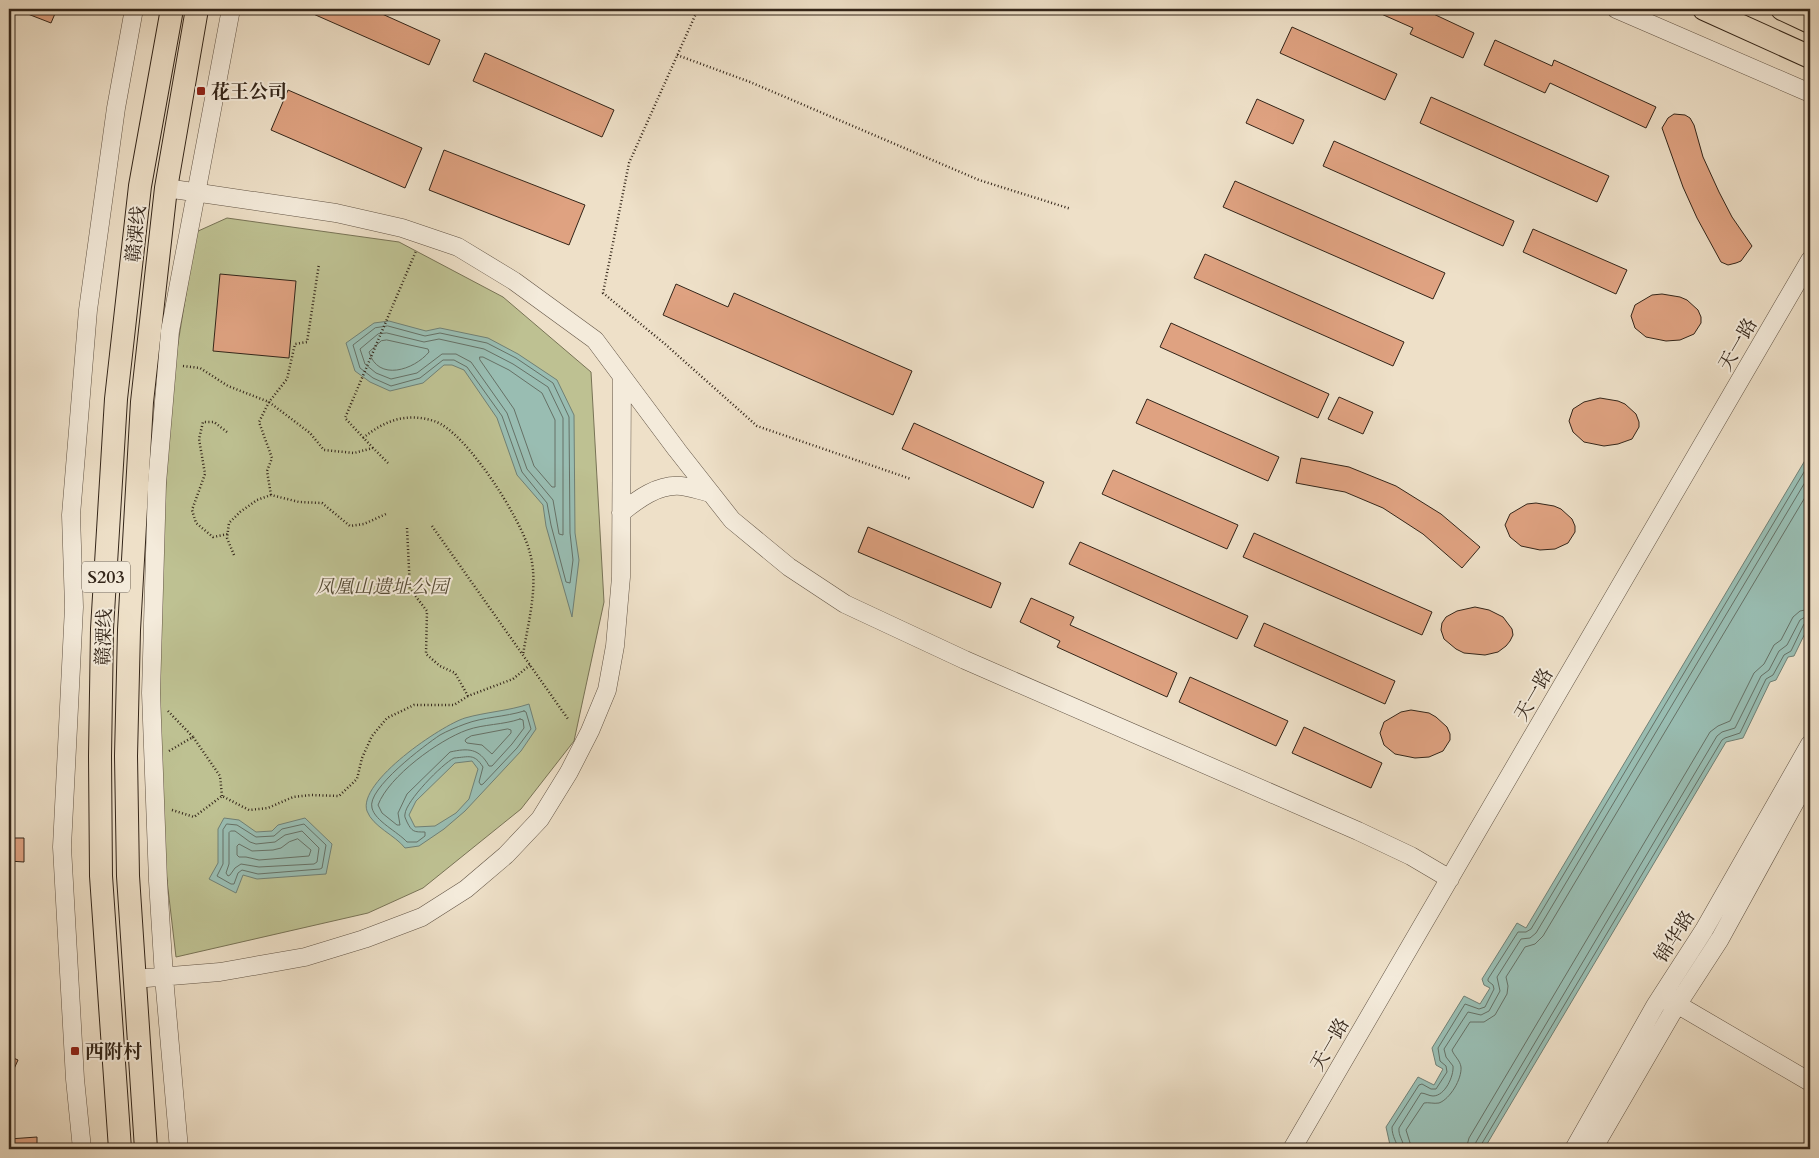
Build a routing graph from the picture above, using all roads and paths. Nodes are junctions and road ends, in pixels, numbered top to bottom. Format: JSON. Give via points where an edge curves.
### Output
{"nodes":[{"id":1,"x":134,"y":9,"type":"edge"},
{"id":2,"x":172,"y":9,"type":"edge"},
{"id":3,"x":197,"y":9,"type":"edge"},
{"id":4,"x":231,"y":9,"type":"edge"},
{"id":5,"x":698,"y":9,"type":"edge"},
{"id":6,"x":1616,"y":9,"type":"edge"},
{"id":7,"x":1704,"y":9,"type":"edge"},
{"id":8,"x":1782,"y":9,"type":"edge"},
{"id":9,"x":1810,"y":22,"type":"edge"},
{"id":10,"x":677,"y":55,"type":"junction"},
{"id":11,"x":1810,"y":57,"type":"edge"},
{"id":12,"x":1810,"y":93,"type":"edge"},
{"id":13,"x":166,"y":188,"type":"junction"},
{"id":14,"x":197,"y":193,"type":"junction"},
{"id":15,"x":1071,"y":209,"type":"dead end"},
{"id":16,"x":416,"y":250,"type":"dead end"},
{"id":17,"x":1810,"y":260,"type":"edge"},
{"id":18,"x":319,"y":264,"type":"dead end"},
{"id":19,"x":180,"y":366,"type":"dead end"},
{"id":20,"x":622,"y":377,"type":"junction"},
{"id":21,"x":269,"y":402,"type":"junction"},
{"id":22,"x":227,"y":432,"type":"dead end"},
{"id":23,"x":363,"y":438,"type":"junction"},
{"id":24,"x":373,"y":448,"type":"junction"},
{"id":25,"x":388,"y":463,"type":"dead end"},
{"id":26,"x":911,"y":479,"type":"dead end"},
{"id":27,"x":711,"y":493,"type":"junction"},
{"id":28,"x":271,"y":495,"type":"junction"},
{"id":29,"x":621,"y":513,"type":"junction"},
{"id":30,"x":386,"y":514,"type":"dead end"},
{"id":31,"x":432,"y":526,"type":"dead end"},
{"id":32,"x":407,"y":528,"type":"dead end"},
{"id":33,"x":228,"y":534,"type":"junction"},
{"id":34,"x":234,"y":555,"type":"dead end"},
{"id":35,"x":523,"y":655,"type":"junction"},
{"id":36,"x":530,"y":665,"type":"junction"},
{"id":37,"x":151,"y":693,"type":"junction"},
{"id":38,"x":468,"y":696,"type":"junction"},
{"id":39,"x":568,"y":719,"type":"dead end"},
{"id":40,"x":193,"y":737,"type":"junction"},
{"id":41,"x":1810,"y":744,"type":"edge"},
{"id":42,"x":165,"y":753,"type":"dead end"},
{"id":43,"x":1810,"y":775,"type":"edge"},
{"id":44,"x":222,"y":796,"type":"junction"},
{"id":45,"x":169,"y":802,"type":"dead end"},
{"id":46,"x":1450,"y":879,"type":"junction"},
{"id":47,"x":164,"y":977,"type":"junction"},
{"id":48,"x":134,"y":979,"type":"junction"},
{"id":49,"x":1662,"y":996,"type":"junction"},
{"id":50,"x":1677,"y":1005,"type":"junction"},
{"id":51,"x":1810,"y":1082,"type":"edge"},
{"id":52,"x":82,"y":1149,"type":"edge"},
{"id":53,"x":120,"y":1149,"type":"edge"},
{"id":54,"x":146,"y":1149,"type":"edge"},
{"id":55,"x":179,"y":1149,"type":"edge"},
{"id":56,"x":1292,"y":1149,"type":"edge"},
{"id":57,"x":1574,"y":1149,"type":"edge"},
{"id":58,"x":1593,"y":1149,"type":"edge"}],
"edges":[{"from":1,"to":52,"type":"street","via":[[116,108],[88,310],[71,514],[74,607],[62,847],[74,1079]]},
{"from":2,"to":53,"type":"main road","name":"赣溧线","number":"S203","via":[[140,186],[118,380],[102,629],[101,876]]},
{"from":3,"to":13,"type":"main road","name":"赣溧线","number":"S203"},
{"from":4,"to":14,"type":"street"},
{"from":5,"to":10,"type":"path"},
{"from":6,"to":12,"type":"street"},
{"from":7,"to":11,"type":"main road"},
{"from":8,"to":9,"type":"main road"},
{"from":10,"to":15,"type":"path","via":[[750,82],[979,180]]},
{"from":10,"to":26,"type":"path","via":[[629,163],[602,293],[757,426]]},
{"from":13,"to":14,"type":"street"},
{"from":13,"to":48,"type":"main road","name":"赣溧线","number":"S203","via":[[142,402],[129,630],[127,848]]},
{"from":14,"to":20,"type":"street","via":[[336,213],[402,228],[458,247],[514,281],[595,340]]},
{"from":14,"to":37,"type":"street","via":[[170,331],[157,483]]},
{"from":16,"to":23,"type":"path","via":[[345,418]]},
{"from":17,"to":46,"type":"street","name":"天一路"},
{"from":18,"to":21,"type":"path","via":[[307,342],[295,344],[287,379]]},
{"from":19,"to":21,"type":"path","via":[[200,368],[228,386]]},
{"from":20,"to":27,"type":"street"},
{"from":20,"to":29,"type":"street"},
{"from":21,"to":24,"type":"path","via":[[310,433],[324,450],[354,453]]},
{"from":21,"to":28,"type":"path","via":[[259,422],[272,458],[267,471]]},
{"from":22,"to":33,"type":"path","via":[[214,422],[203,422],[199,439],[205,474],[192,510],[196,523],[213,537]]},
{"from":23,"to":24,"type":"path"},
{"from":23,"to":35,"type":"path","via":[[380,425],[398,419],[418,417],[435,421],[447,428],[487,472],[512,511],[530,552],[534,578]]},
{"from":24,"to":25,"type":"path"},
{"from":27,"to":29,"type":"street","via":[[680,486],[659,490],[640,497]]},
{"from":27,"to":46,"type":"street","via":[[732,520],[789,567],[845,604],[965,660],[1358,831]]},
{"from":28,"to":30,"type":"path","via":[[299,502],[322,502],[350,526],[364,524]]},
{"from":28,"to":33,"type":"path","via":[[240,512],[230,523]]},
{"from":29,"to":47,"type":"street","via":[[616,646],[606,690],[569,772],[540,819],[506,855],[466,889],[422,917],[364,939],[305,958],[220,972]]},
{"from":31,"to":35,"type":"path"},
{"from":32,"to":38,"type":"path","via":[[410,589],[427,611],[426,654],[455,673]]},
{"from":33,"to":34,"type":"path"},
{"from":35,"to":36,"type":"path"},
{"from":36,"to":38,"type":"path","via":[[513,678]]},
{"from":36,"to":39,"type":"path"},
{"from":37,"to":40,"type":"path"},
{"from":37,"to":47,"type":"street"},
{"from":38,"to":44,"type":"path","via":[[454,705],[414,706],[388,718],[372,736],[357,779],[339,796],[293,797],[268,808],[249,810]]},
{"from":40,"to":42,"type":"path"},
{"from":40,"to":44,"type":"path","via":[[220,776]]},
{"from":41,"to":49,"type":"street","name":"锦华路","via":[[1704,930]]},
{"from":43,"to":50,"type":"street","via":[[1720,939]]},
{"from":44,"to":45,"type":"path","via":[[194,817],[172,810]]},
{"from":46,"to":56,"type":"street","name":"天一路"},
{"from":47,"to":48,"type":"street"},
{"from":47,"to":55,"type":"street"},
{"from":48,"to":54,"type":"main road","name":"赣溧线","number":"S203"},
{"from":49,"to":50,"type":"street"},
{"from":49,"to":57,"type":"street","name":"锦华路"},
{"from":50,"to":51,"type":"street"},
{"from":50,"to":58,"type":"street"}]}
